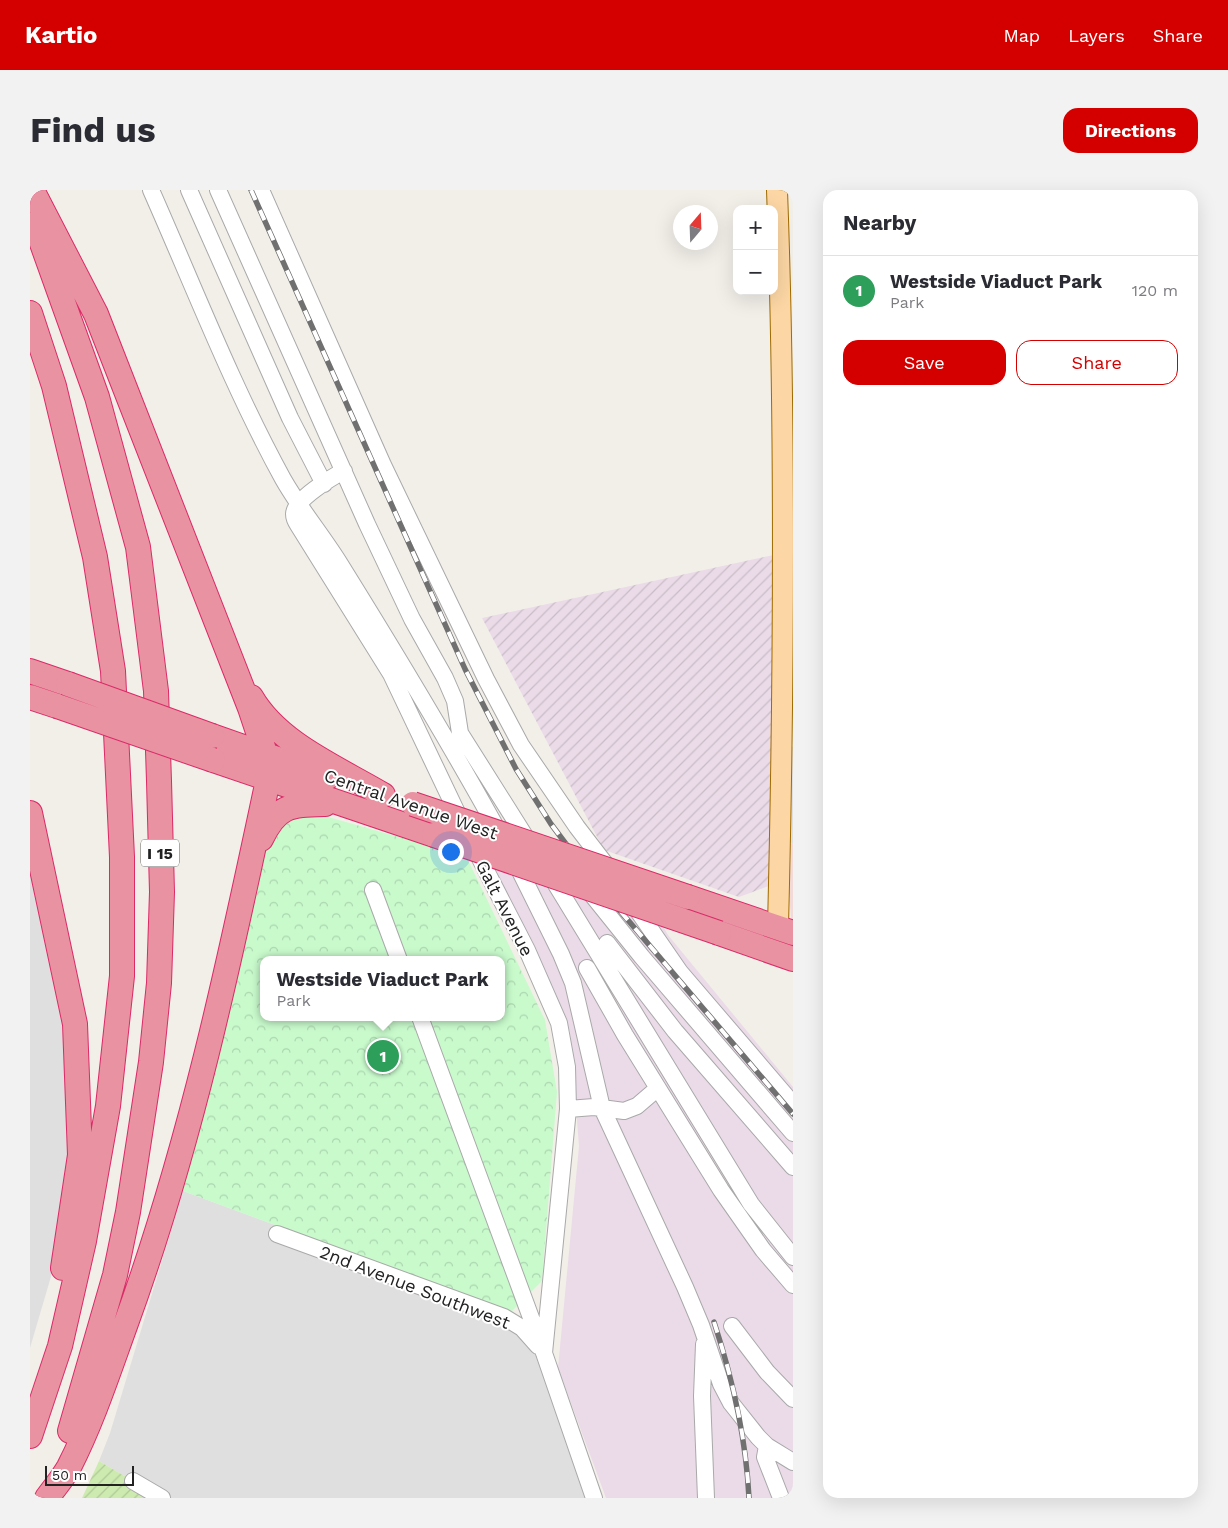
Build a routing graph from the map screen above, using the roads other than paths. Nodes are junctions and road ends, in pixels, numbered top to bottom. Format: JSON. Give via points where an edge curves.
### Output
{"nodes":[{"id":1,"x":32,"y":190,"type":"edge"},
{"id":2,"x":151,"y":190,"type":"edge"},
{"id":3,"x":189,"y":190,"type":"edge"},
{"id":4,"x":218,"y":190,"type":"edge"},
{"id":5,"x":261,"y":190,"type":"edge"},
{"id":6,"x":777,"y":190,"type":"edge"},
{"id":7,"x":30,"y":211,"type":"edge"},
{"id":8,"x":786,"y":248,"type":"edge"},
{"id":9,"x":30,"y":313,"type":"edge"},
{"id":10,"x":788,"y":356,"type":"edge"},
{"id":11,"x":788,"y":448,"type":"edge"},
{"id":12,"x":344,"y":471,"type":"junction"},
{"id":13,"x":324,"y":484,"type":"junction"},
{"id":14,"x":297,"y":504,"type":"junction"},
{"id":15,"x":788,"y":555,"type":"edge"},
{"id":16,"x":224,"y":646,"type":"junction"},
{"id":17,"x":788,"y":647,"type":"edge"},
{"id":18,"x":30,"y":671,"type":"edge"},
{"id":19,"x":30,"y":697,"type":"edge"},
{"id":20,"x":788,"y":746,"type":"edge"},
{"id":21,"x":265,"y":753,"type":"junction"},
{"id":22,"x":268,"y":780,"type":"junction"},
{"id":23,"x":383,"y":795,"type":"junction"},
{"id":24,"x":341,"y":804,"type":"junction"},
{"id":25,"x":30,"y":813,"type":"edge"},
{"id":26,"x":250,"y":864,"type":"junction"},
{"id":27,"x":575,"y":871,"type":"dead end"},
{"id":28,"x":373,"y":890,"type":"dead end"},
{"id":29,"x":717,"y":928,"type":"junction"},
{"id":30,"x":620,"y":930,"type":"junction"},
{"id":31,"x":786,"y":930,"type":"edge"},
{"id":32,"x":793,"y":946,"type":"edge"},
{"id":33,"x":603,"y":948,"type":"junction"},
{"id":34,"x":397,"y":956,"type":"edge"},
{"id":35,"x":793,"y":959,"type":"edge"},
{"id":36,"x":587,"y":968,"type":"junction"},
{"id":37,"x":573,"y":983,"type":"junction"},
{"id":38,"x":421,"y":1021,"type":"edge"},
{"id":39,"x":568,"y":1076,"type":"junction"},
{"id":40,"x":658,"y":1088,"type":"junction"},
{"id":41,"x":793,"y":1104,"type":"edge"},
{"id":42,"x":595,"y":1108,"type":"junction"},
{"id":43,"x":568,"y":1109,"type":"junction"},
{"id":44,"x":793,"y":1133,"type":"edge"},
{"id":45,"x":793,"y":1166,"type":"edge"},
{"id":46,"x":277,"y":1234,"type":"dead end"},
{"id":47,"x":793,"y":1257,"type":"edge"},
{"id":48,"x":793,"y":1285,"type":"edge"},
{"id":49,"x":701,"y":1325,"type":"junction"},
{"id":50,"x":732,"y":1326,"type":"dead end"},
{"id":51,"x":544,"y":1354,"type":"junction"},
{"id":52,"x":793,"y":1399,"type":"edge"},
{"id":53,"x":38,"y":1413,"type":"junction"},
{"id":54,"x":30,"y":1436,"type":"edge"},
{"id":55,"x":767,"y":1446,"type":"junction"},
{"id":56,"x":793,"y":1462,"type":"edge"},
{"id":57,"x":133,"y":1481,"type":"dead end"},
{"id":58,"x":46,"y":1498,"type":"edge"},
{"id":59,"x":162,"y":1498,"type":"edge"},
{"id":60,"x":594,"y":1498,"type":"edge"},
{"id":61,"x":706,"y":1498,"type":"edge"},
{"id":62,"x":781,"y":1498,"type":"edge"}],
"edges":[{"from":1,"to":16,"type":"highway","via":[[96,314]]},
{"from":2,"to":14,"type":"street","via":[[248,411]]},
{"from":3,"to":13,"type":"street","via":[[290,418]]},
{"from":4,"to":12,"type":"street"},
{"from":5,"to":41,"type":"street","via":[[383,465],[486,679],[522,744],[680,972]]},
{"from":6,"to":8,"type":"main road"},
{"from":7,"to":58,"type":"highway","number":"I 15","via":[[98,397],[138,547],[156,691],[162,892],[159,983],[151,1062],[128,1212],[115,1275],[87,1376]]},
{"from":8,"to":10,"type":"main road"},
{"from":9,"to":53,"type":"highway","number":"I 15","via":[[54,386],[95,557],[113,672],[122,858],[122,976],[108,1106],[84,1241],[60,1346]]},
{"from":10,"to":11,"type":"main road"},
{"from":11,"to":15,"type":"main road"},
{"from":12,"to":13,"type":"street"},
{"from":12,"to":33,"type":"street","via":[[412,619],[445,678],[455,701],[460,733]]},
{"from":13,"to":14,"type":"street"},
{"from":14,"to":37,"type":"street","via":[[340,562],[480,797],[531,892]]},
{"from":14,"to":39,"type":"street","name":"Galt Avenue","via":[[294,514],[298,525],[391,674],[442,785],[527,950],[560,1023]]},
{"from":15,"to":17,"type":"main road"},
{"from":16,"to":21,"type":"highway"},
{"from":16,"to":23,"type":"highway","via":[[256,704],[280,730],[302,748]]},
{"from":17,"to":20,"type":"main road"},
{"from":18,"to":21,"type":"highway","name":"Central Avenue West","bridge":true},
{"from":19,"to":22,"type":"highway","name":"Central Avenue West","bridge":true},
{"from":20,"to":31,"type":"main road"},
{"from":21,"to":22,"type":"highway"},
{"from":21,"to":23,"type":"highway","name":"Central Avenue West"},
{"from":22,"to":24,"type":"highway","name":"Central Avenue West"},
{"from":22,"to":26,"type":"highway"},
{"from":23,"to":31,"type":"highway","name":"Central Avenue West","bridge":true},
{"from":24,"to":26,"type":"highway","via":[[293,805],[270,819]]},
{"from":24,"to":29,"type":"highway","name":"Central Avenue West","bridge":true,"via":[[621,900]]},
{"from":25,"to":53,"type":"highway","via":[[75,1024],[80,1155],[64,1266],[36,1376]]},
{"from":26,"to":58,"type":"highway","via":[[200,1084],[142,1279],[94,1408],[68,1467]]},
{"from":27,"to":30,"type":"street"},
{"from":28,"to":34,"type":"street"},
{"from":29,"to":31,"type":"highway","via":[[755,933]]},
{"from":29,"to":35,"type":"highway","name":"Central Avenue West"},
{"from":30,"to":33,"type":"street"},
{"from":30,"to":44,"type":"street"},
{"from":31,"to":32,"type":"highway","via":[[783,938]]},
{"from":33,"to":36,"type":"street"},
{"from":33,"to":45,"type":"street"},
{"from":33,"to":47,"type":"street","via":[[751,1204]]},
{"from":36,"to":37,"type":"street"},
{"from":36,"to":40,"type":"street"},
{"from":37,"to":42,"type":"street"},
{"from":38,"to":51,"type":"street"},
{"from":39,"to":42,"type":"street"},
{"from":39,"to":43,"type":"street","name":"Galt Avenue"},
{"from":40,"to":42,"type":"street","via":[[632,1109]]},
{"from":40,"to":48,"type":"street","via":[[741,1219]]},
{"from":42,"to":43,"type":"street"},
{"from":42,"to":49,"type":"street","via":[[619,1145]]},
{"from":43,"to":51,"type":"street","name":"Galt Avenue"},
{"from":46,"to":51,"type":"street","name":"2nd Avenue Southwest","via":[[504,1317],[522,1328]]},
{"from":49,"to":55,"type":"street","via":[[721,1384],[731,1403]]},
{"from":49,"to":61,"type":"street","via":[[704,1341],[702,1396]]},
{"from":50,"to":52,"type":"street"},
{"from":51,"to":60,"type":"street"},
{"from":53,"to":54,"type":"highway","number":"I 15"},
{"from":55,"to":56,"type":"street"},
{"from":55,"to":62,"type":"street","via":[[765,1457]]},
{"from":57,"to":59,"type":"street"}]}
